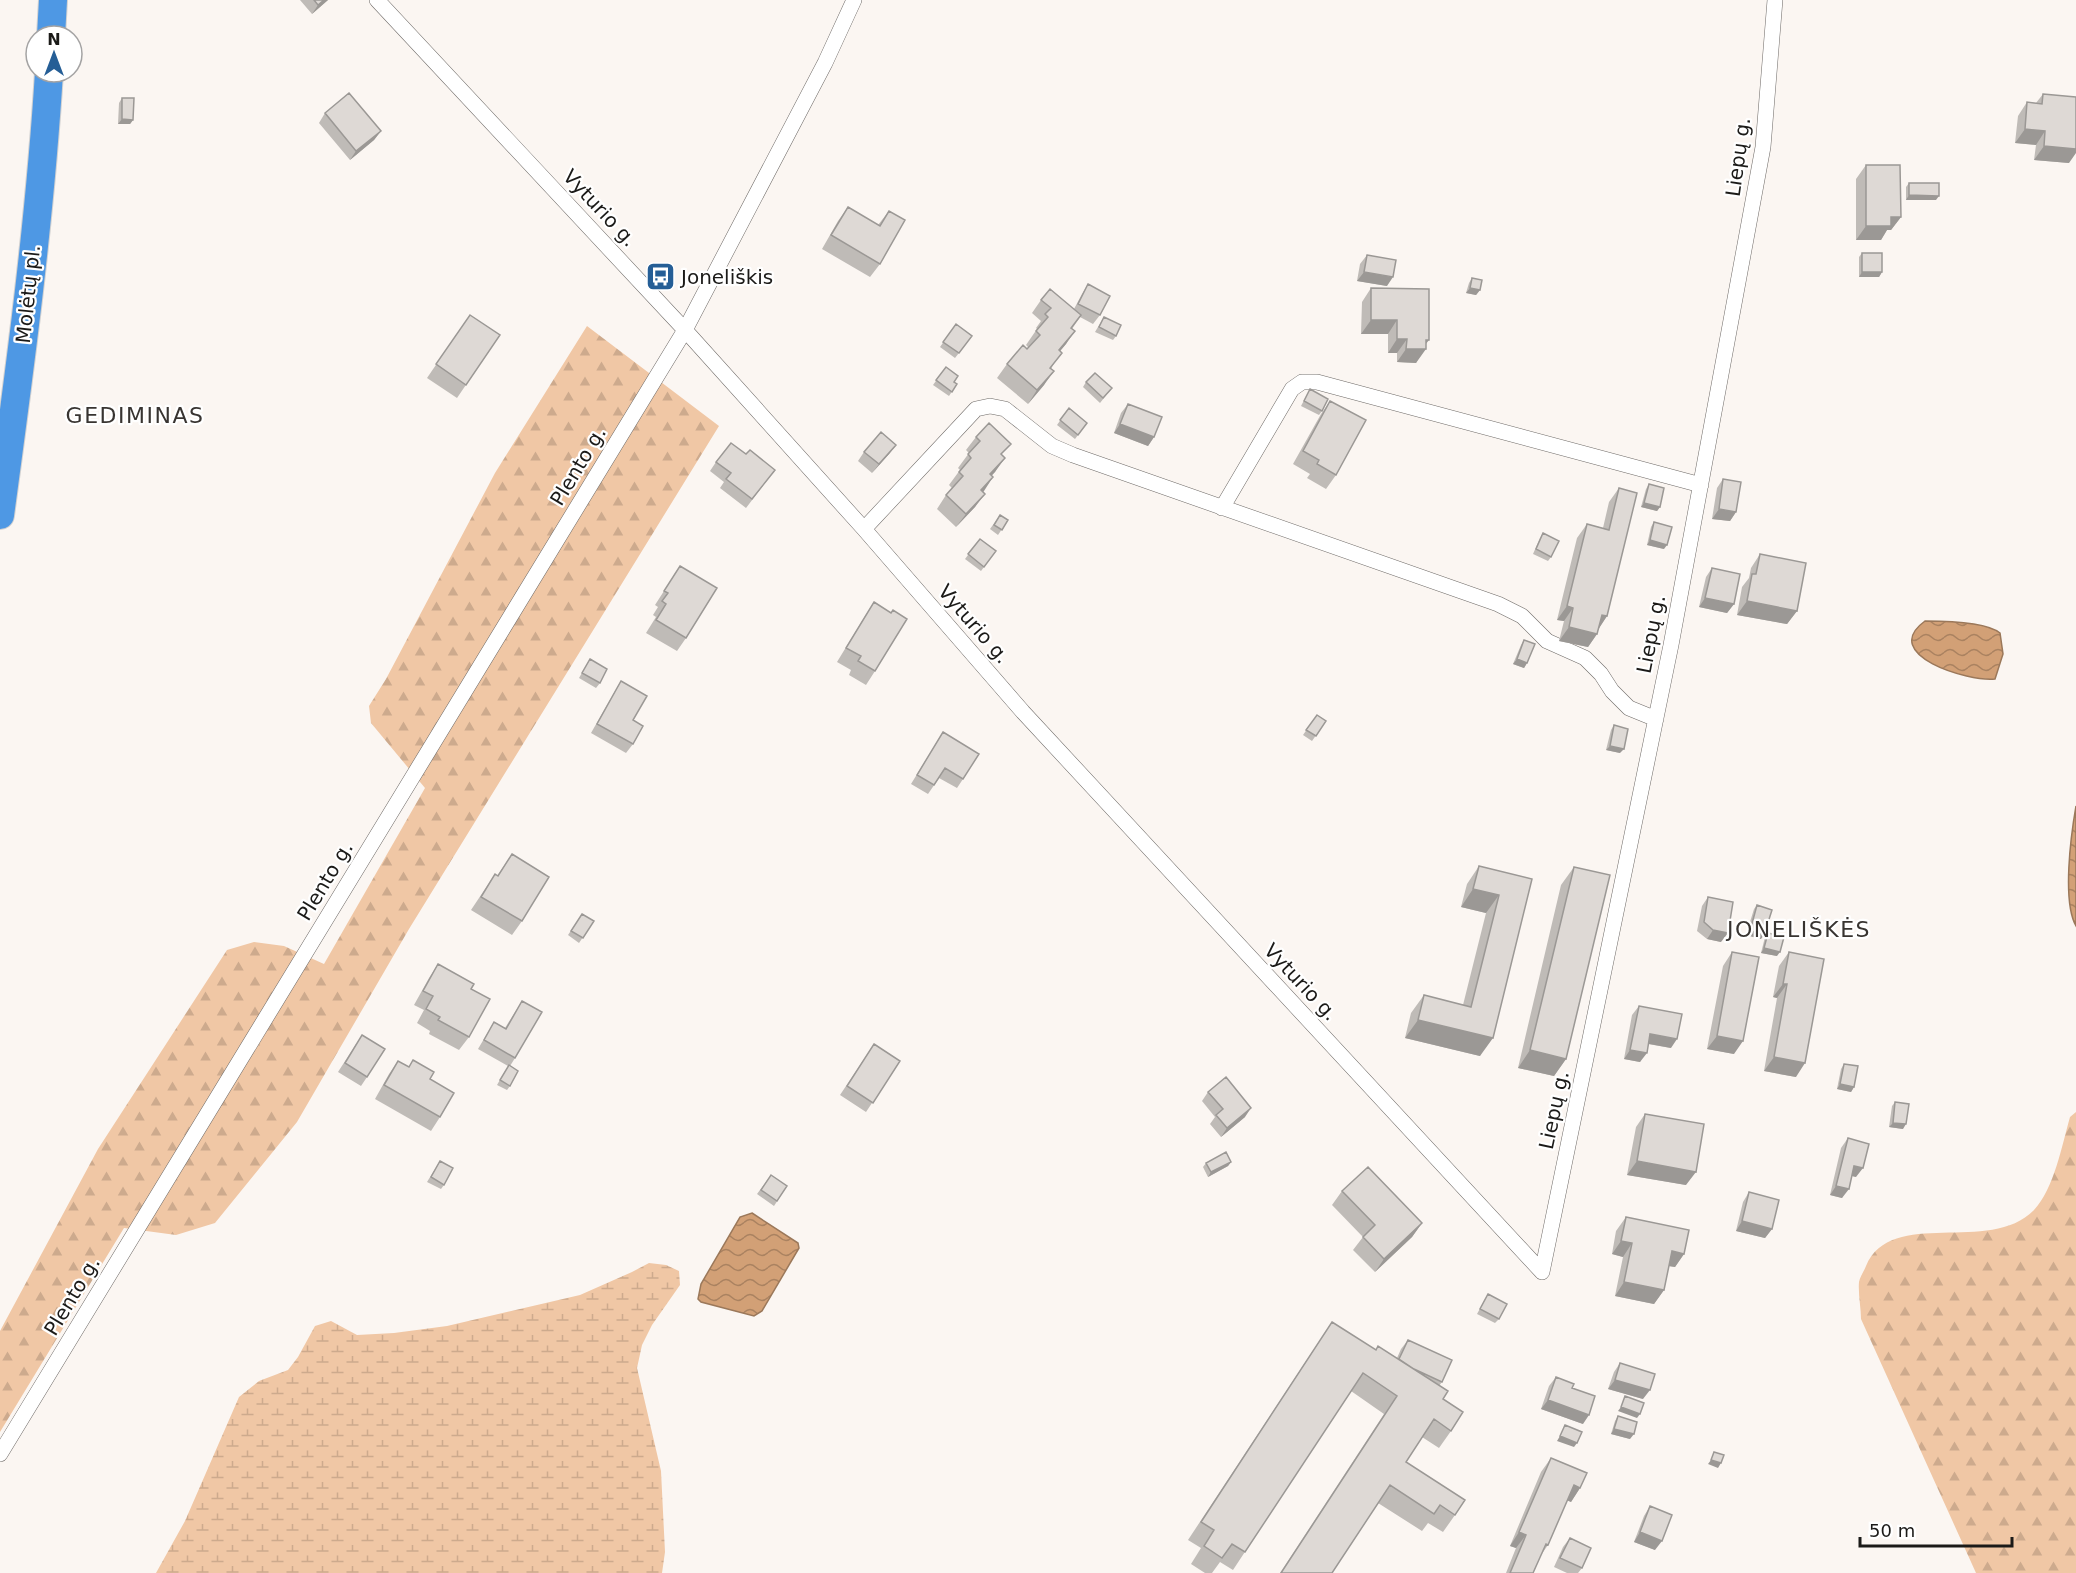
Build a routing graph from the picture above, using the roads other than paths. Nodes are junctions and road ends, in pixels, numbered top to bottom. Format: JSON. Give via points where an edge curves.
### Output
{"nodes":[{"id":1,"x":53,"y":0,"type":"edge"},
{"id":2,"x":377,"y":0,"type":"edge"},
{"id":3,"x":854,"y":0,"type":"edge"},
{"id":4,"x":1775,"y":0,"type":"edge"},
{"id":5,"x":52,"y":24,"type":"edge"},
{"id":6,"x":48,"y":84,"type":"edge"},
{"id":7,"x":685,"y":330,"type":"junction"},
{"id":8,"x":1701,"y":485,"type":"junction"},
{"id":9,"x":1222,"y":508,"type":"junction"},
{"id":10,"x":0,"y":515,"type":"edge"},
{"id":11,"x":864,"y":529,"type":"junction"},
{"id":12,"x":1656,"y":718,"type":"junction"},
{"id":13,"x":1542,"y":1272,"type":"joint"},
{"id":14,"x":0,"y":1454,"type":"edge"}],
"edges":[{"from":1,"to":5,"type":"highway"},
{"from":2,"to":7,"type":"street","name":"Vyturio g."},
{"from":3,"to":7,"type":"street","name":"Plento g."},
{"from":4,"to":8,"type":"street","name":"Liepų g.","via":[[1763,147]]},
{"from":6,"to":10,"type":"highway","name":"Molėtų pl.","via":[[20,370]]},
{"from":7,"to":11,"type":"street","name":"Vyturio g."},
{"from":7,"to":14,"type":"street","name":"Plento g."},
{"from":8,"to":9,"type":"street","via":[[1317,382],[1302,382],[1292,389]]},
{"from":8,"to":12,"type":"street","name":"Liepų g."},
{"from":9,"to":11,"type":"street","via":[[1052,446],[1005,409],[990,406],[976,409]]},
{"from":9,"to":12,"type":"street","via":[[1498,604],[1522,616],[1547,641],[1586,658],[1629,708]]},
{"from":11,"to":13,"type":"street","name":"Vyturio g.","via":[[1023,712]]},
{"from":12,"to":13,"type":"street","name":"Liepų g."}]}
